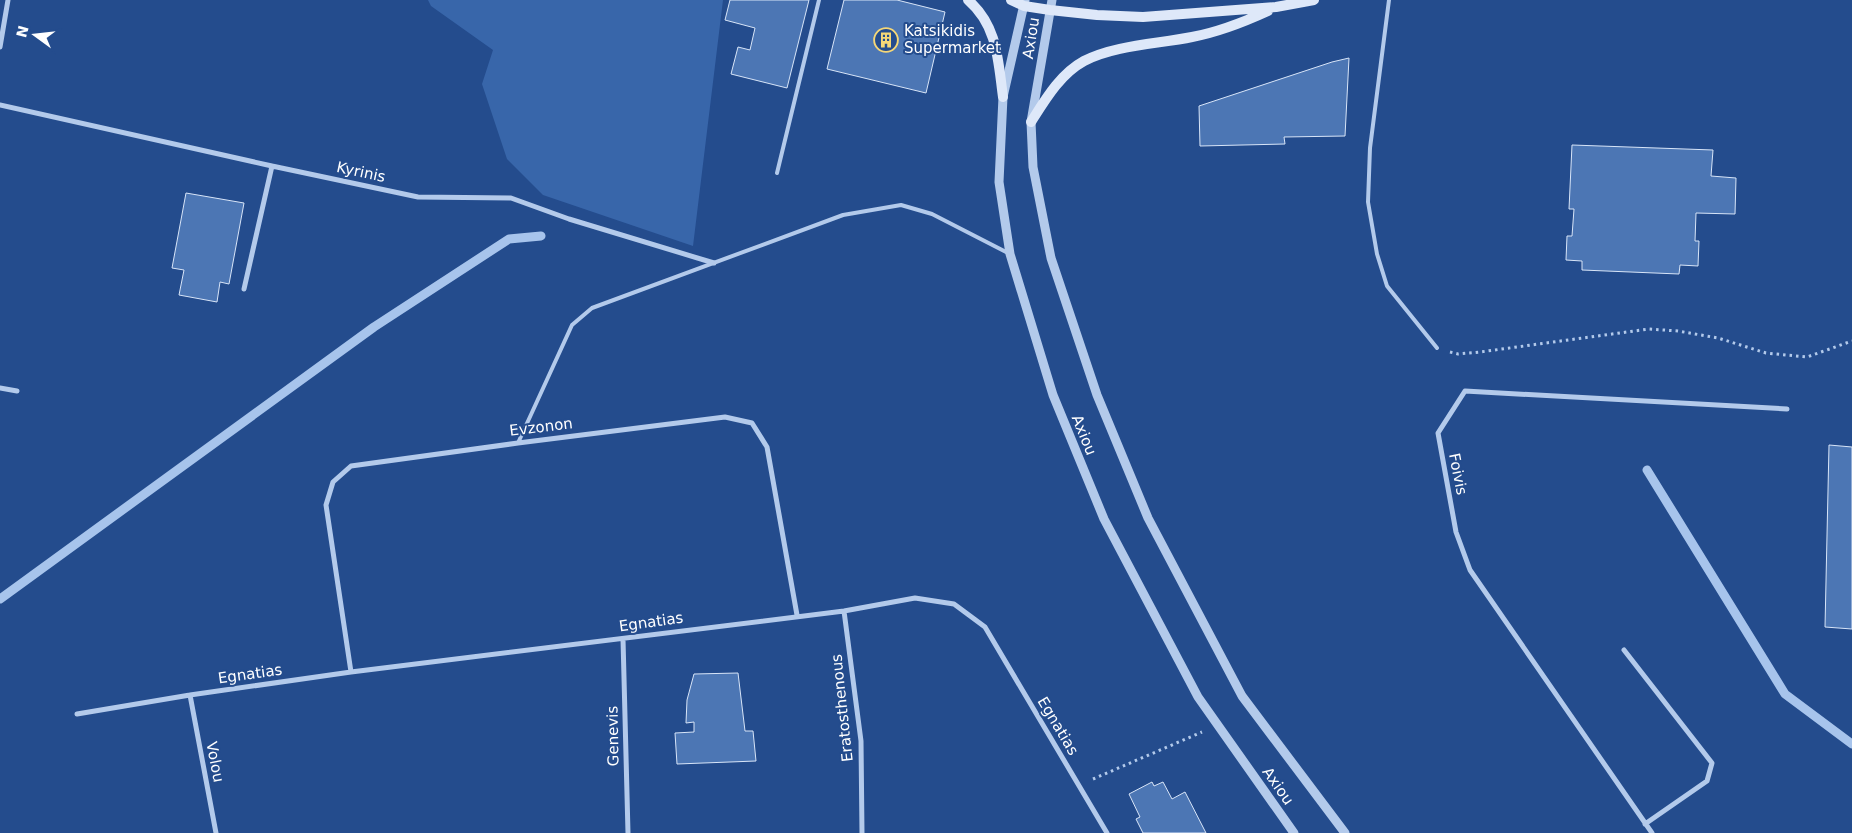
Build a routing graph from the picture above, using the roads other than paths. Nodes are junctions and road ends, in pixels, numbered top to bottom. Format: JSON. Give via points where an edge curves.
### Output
{"nodes":[{"id":1,"x":8,"y":0,"type":"edge"},
{"id":2,"x":819,"y":0,"type":"edge"},
{"id":3,"x":968,"y":0,"type":"edge"},
{"id":4,"x":1011,"y":0,"type":"edge"},
{"id":5,"x":1308,"y":0,"type":"edge"},
{"id":6,"x":1390,"y":0,"type":"edge"},
{"id":7,"x":1025,"y":3,"type":"edge"},
{"id":8,"x":1051,"y":5,"type":"edge"},
{"id":9,"x":1276,"y":7,"type":"junction"},
{"id":10,"x":0,"y":47,"type":"edge"},
{"id":11,"x":1003,"y":97,"type":"junction"},
{"id":12,"x":0,"y":105,"type":"edge"},
{"id":13,"x":1031,"y":122,"type":"junction"},
{"id":14,"x":272,"y":166,"type":"junction"},
{"id":15,"x":777,"y":173,"type":"dead end"},
{"id":16,"x":1010,"y":254,"type":"junction"},
{"id":17,"x":714,"y":263,"type":"junction"},
{"id":18,"x":244,"y":289,"type":"dead end"},
{"id":19,"x":1436,"y":348,"type":"road end"},
{"id":20,"x":0,"y":388,"type":"edge"},
{"id":21,"x":17,"y":390,"type":"dead end"},
{"id":22,"x":1787,"y":409,"type":"dead end"},
{"id":23,"x":518,"y":443,"type":"junction"},
{"id":24,"x":844,"y":610,"type":"junction"},
{"id":25,"x":798,"y":616,"type":"junction"},
{"id":26,"x":623,"y":639,"type":"junction"},
{"id":27,"x":1624,"y":650,"type":"dead end"},
{"id":28,"x":351,"y":672,"type":"junction"},
{"id":29,"x":190,"y":695,"type":"junction"},
{"id":30,"x":77,"y":714,"type":"dead end"},
{"id":31,"x":1645,"y":824,"type":"junction"},
{"id":32,"x":216,"y":833,"type":"edge"},
{"id":33,"x":628,"y":833,"type":"edge"},
{"id":34,"x":862,"y":833,"type":"edge"},
{"id":35,"x":1107,"y":833,"type":"edge"},
{"id":36,"x":1294,"y":833,"type":"edge"},
{"id":37,"x":1345,"y":833,"type":"edge"},
{"id":38,"x":1652,"y":833,"type":"edge"}],
"edges":[{"from":1,"to":10,"type":"street"},
{"from":2,"to":15,"type":"lane"},
{"from":3,"to":11,"type":"main road","via":[[988,22],[995,43]]},
{"from":4,"to":7,"type":"main road"},
{"from":5,"to":9,"type":"main road"},
{"from":6,"to":19,"type":"lane","via":[[1370,148],[1368,202],[1377,254],[1387,286]]},
{"from":7,"to":8,"type":"main road"},
{"from":7,"to":11,"type":"street","name":"Axiou"},
{"from":8,"to":9,"type":"main road","via":[[1097,15],[1143,17]]},
{"from":8,"to":13,"type":"street","name":"Axiou"},
{"from":9,"to":13,"type":"main road","via":[[1237,25],[1202,35],[1109,52],[1084,62],[1063,78]]},
{"from":11,"to":16,"type":"street","name":"Axiou","via":[[999,182]]},
{"from":12,"to":14,"type":"street","name":"Kyrinis"},
{"from":13,"to":37,"type":"street","name":"Axiou","via":[[1033,167],[1051,258],[1097,394],[1148,518],[1242,696]]},
{"from":14,"to":17,"type":"street","name":"Kyrinis","via":[[418,197],[511,198]]},
{"from":14,"to":18,"type":"street"},
{"from":16,"to":17,"type":"lane","via":[[932,214],[901,204],[842,215]]},
{"from":16,"to":36,"type":"street","name":"Axiou","via":[[1053,395],[1104,519],[1198,696]]},
{"from":17,"to":23,"type":"lane","via":[[592,308],[572,325]]},
{"from":20,"to":21,"type":"street"},
{"from":22,"to":31,"type":"street","name":"Foivis","via":[[1465,391],[1438,433],[1456,532],[1470,570]]},
{"from":23,"to":25,"type":"street","name":"Evzonon","via":[[724,417],[752,423],[767,447]]},
{"from":23,"to":28,"type":"street","name":"Evzonon","via":[[351,466],[333,482],[326,505]]},
{"from":24,"to":25,"type":"street","name":"Egnatias"},
{"from":24,"to":34,"type":"street","name":"Eratosthenous","via":[[861,741]]},
{"from":24,"to":35,"type":"street","name":"Egnatias","via":[[915,598],[954,604],[985,627]]},
{"from":25,"to":26,"type":"street","name":"Egnatias"},
{"from":26,"to":28,"type":"street","name":"Egnatias"},
{"from":26,"to":33,"type":"street","name":"Genevis"},
{"from":27,"to":31,"type":"street","via":[[1712,763],[1708,781]]},
{"from":28,"to":29,"type":"street","name":"Egnatias"},
{"from":29,"to":30,"type":"street","name":"Egnatias"},
{"from":29,"to":32,"type":"street","name":"Volou"},
{"from":31,"to":38,"type":"street","name":"Foivis"}]}
